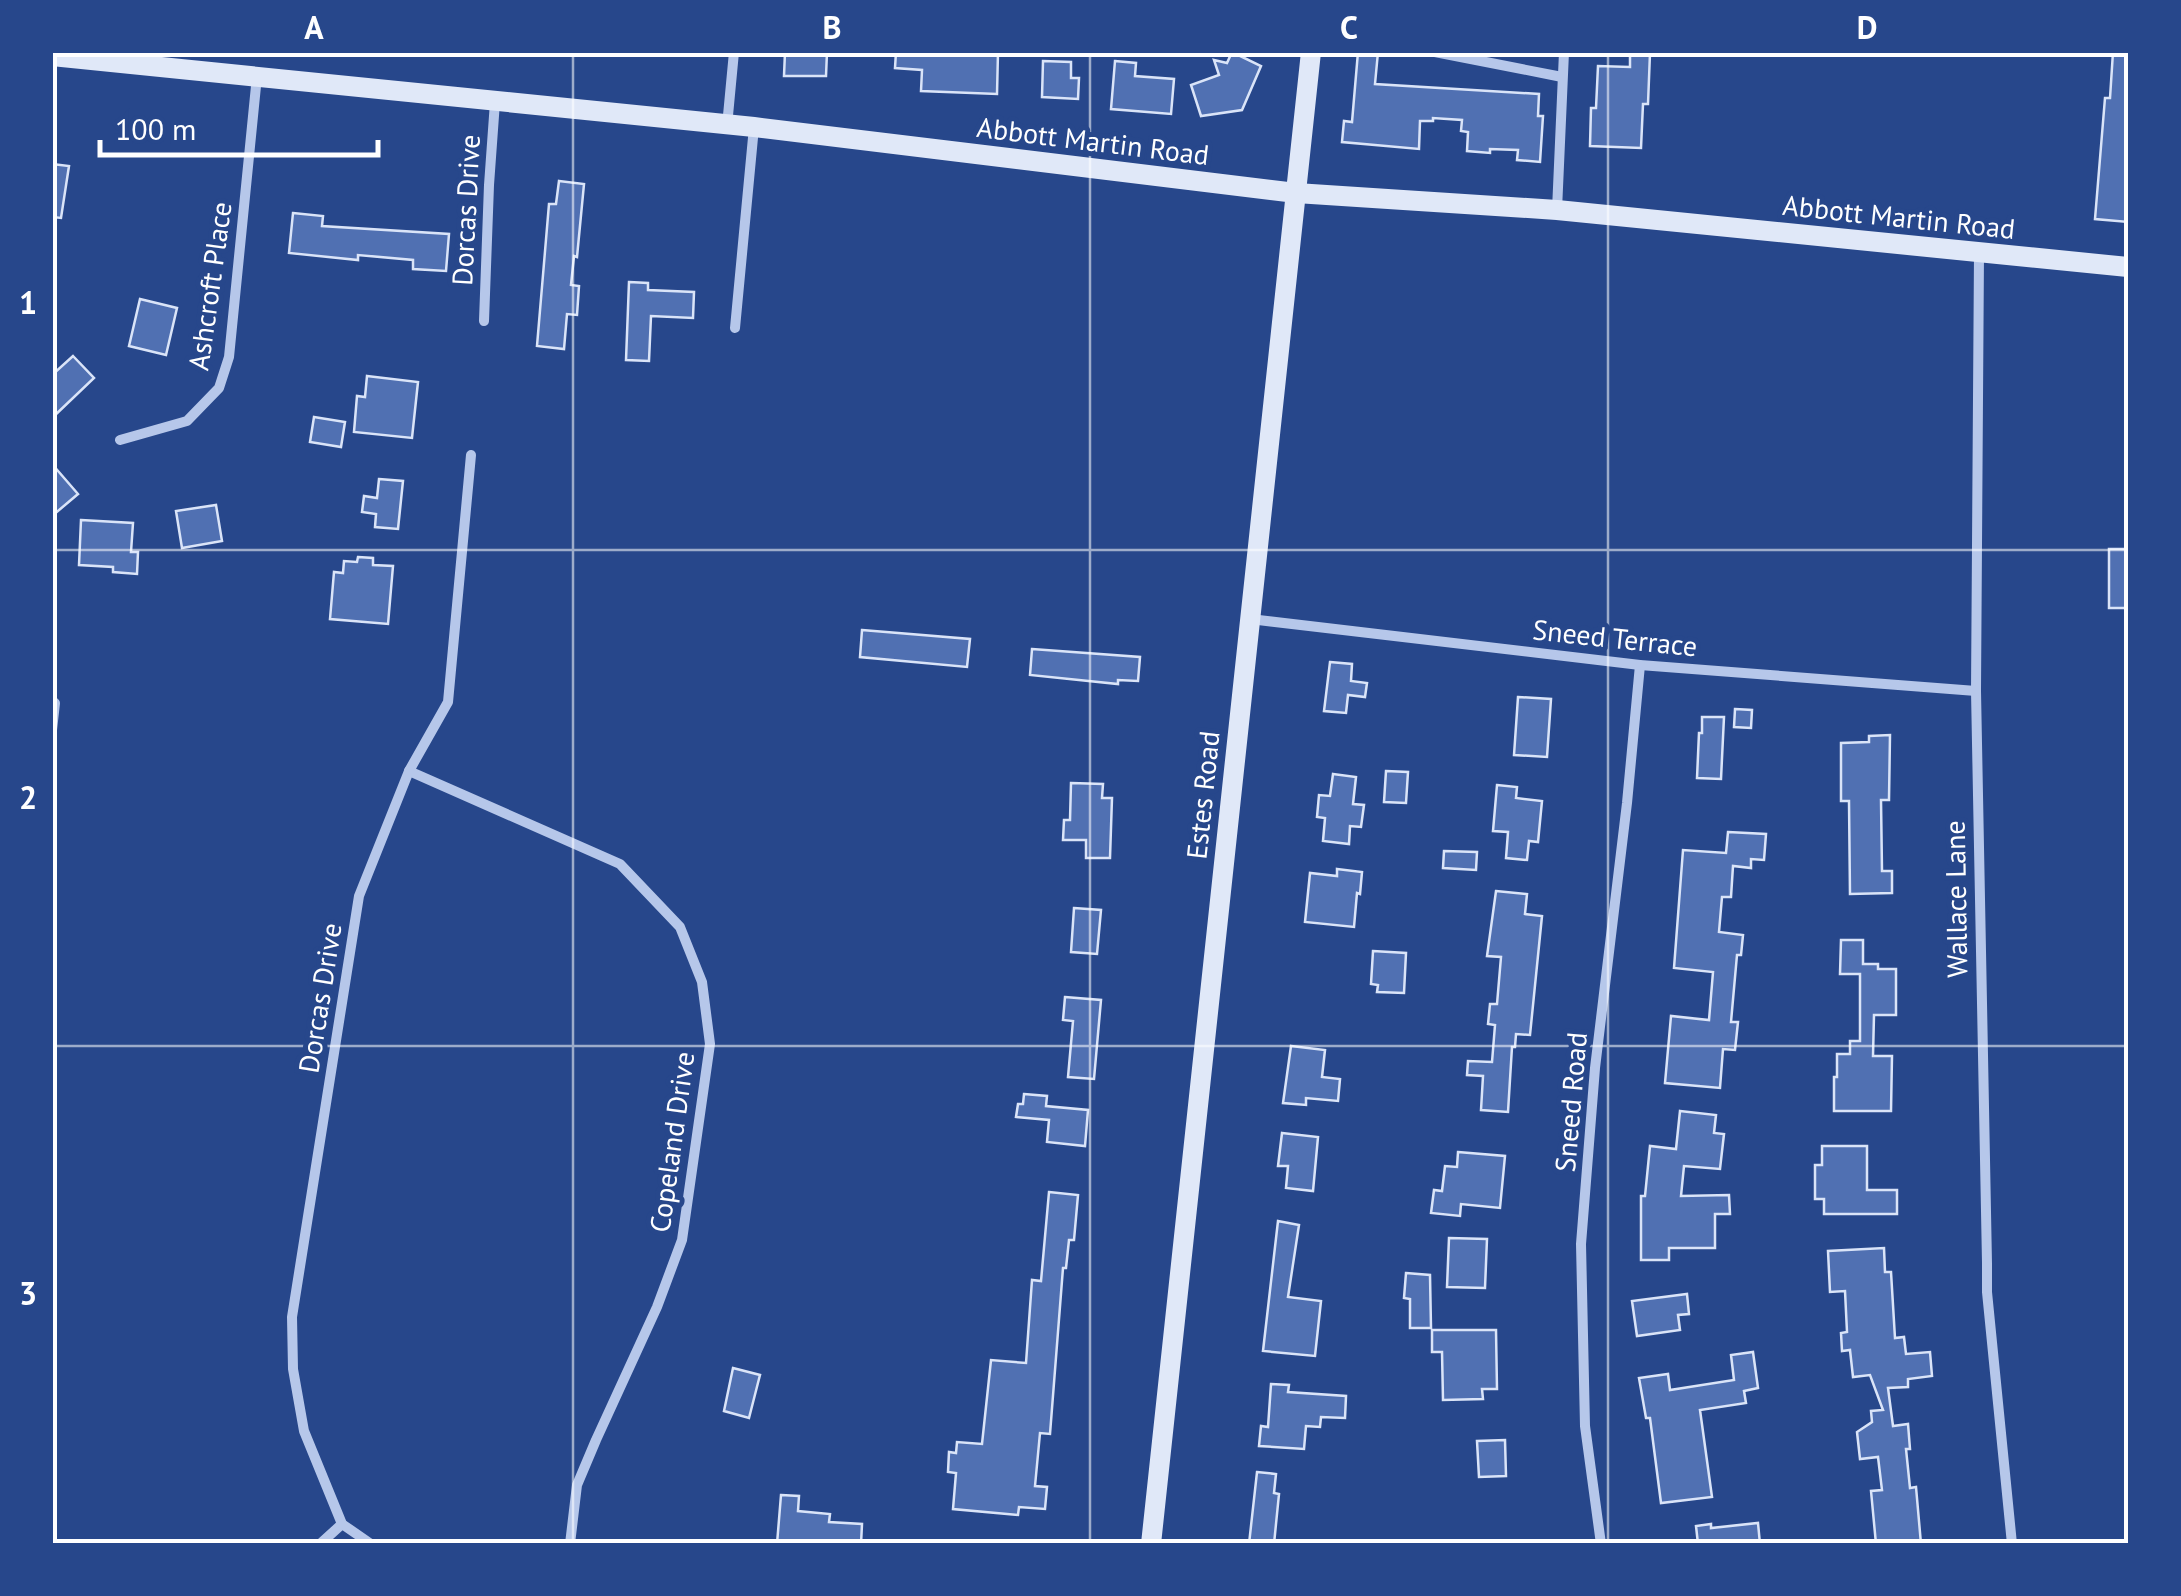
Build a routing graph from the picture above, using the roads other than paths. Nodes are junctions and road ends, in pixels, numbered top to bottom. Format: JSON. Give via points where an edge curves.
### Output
{"nodes":[{"id":1,"x":734,"y":52,"type":"edge"},
{"id":2,"x":1311,"y":52,"type":"edge"},
{"id":3,"x":1435,"y":52,"type":"edge"},
{"id":4,"x":1564,"y":52,"type":"edge"},
{"id":5,"x":52,"y":56,"type":"edge"},
{"id":6,"x":93,"y":56,"type":"edge"},
{"id":7,"x":257,"y":75,"type":"junction"},
{"id":8,"x":1562,"y":77,"type":"junction"},
{"id":9,"x":494,"y":102,"type":"junction"},
{"id":10,"x":728,"y":126,"type":"junction"},
{"id":11,"x":754,"y":128,"type":"junction"},
{"id":12,"x":1296,"y":194,"type":"junction"},
{"id":13,"x":1556,"y":210,"type":"junction"},
{"id":14,"x":1979,"y":252,"type":"junction"},
{"id":15,"x":2128,"y":267,"type":"edge"},
{"id":16,"x":484,"y":321,"type":"dead end"},
{"id":17,"x":735,"y":328,"type":"dead end"},
{"id":18,"x":120,"y":440,"type":"dead end"},
{"id":19,"x":471,"y":455,"type":"dead end"},
{"id":20,"x":1250,"y":619,"type":"junction"},
{"id":21,"x":1640,"y":665,"type":"junction"},
{"id":22,"x":1976,"y":692,"type":"junction"},
{"id":23,"x":55,"y":703,"type":"edge"},
{"id":24,"x":52,"y":730,"type":"edge"},
{"id":25,"x":410,"y":770,"type":"junction"},
{"id":26,"x":342,"y":1524,"type":"junction"},
{"id":27,"x":320,"y":1544,"type":"edge"},
{"id":28,"x":371,"y":1544,"type":"edge"},
{"id":29,"x":570,"y":1544,"type":"edge"},
{"id":30,"x":1151,"y":1544,"type":"edge"},
{"id":31,"x":1601,"y":1544,"type":"edge"},
{"id":32,"x":2012,"y":1544,"type":"edge"}],
"edges":[{"from":1,"to":10,"type":"street"},
{"from":2,"to":12,"type":"main road","name":"Estes Road"},
{"from":3,"to":8,"type":"street"},
{"from":4,"to":8,"type":"street"},
{"from":5,"to":6,"type":"main road","name":"Abbott Martin Road"},
{"from":6,"to":7,"type":"main road","name":"Abbott Martin Road"},
{"from":7,"to":9,"type":"main road","name":"Abbott Martin Road"},
{"from":7,"to":18,"type":"street","name":"Ashcroft Place","via":[[229,356],[219,388],[187,421]]},
{"from":8,"to":13,"type":"street"},
{"from":9,"to":10,"type":"main road","name":"Abbott Martin Road"},
{"from":9,"to":16,"type":"street","name":"Dorcas Drive"},
{"from":10,"to":11,"type":"main road","name":"Abbott Martin Road"},
{"from":11,"to":12,"type":"main road","name":"Abbott Martin Road"},
{"from":11,"to":17,"type":"street"},
{"from":12,"to":13,"type":"main road","name":"Abbott Martin Road"},
{"from":12,"to":20,"type":"main road","name":"Estes Road"},
{"from":13,"to":14,"type":"main road","name":"Abbott Martin Road"},
{"from":14,"to":15,"type":"main road","name":"Abbott Martin Road"},
{"from":14,"to":22,"type":"street","name":"Wallace Lane"},
{"from":19,"to":25,"type":"street","name":"Dorcas Drive","via":[[448,702]]},
{"from":20,"to":21,"type":"street","name":"Sneed Terrace"},
{"from":20,"to":30,"type":"main road","name":"Estes Road"},
{"from":21,"to":22,"type":"street","name":"Sneed Terrace"},
{"from":21,"to":31,"type":"street","name":"Sneed Road","via":[[1582,1244],[1585,1426]]},
{"from":22,"to":32,"type":"street","name":"Wallace Lane","via":[[1987,1292]]},
{"from":23,"to":24,"type":"street"},
{"from":25,"to":26,"type":"street","name":"Dorcas Drive","via":[[359,896],[292,1317],[304,1431]]},
{"from":25,"to":29,"type":"street","name":"Copeland Drive","via":[[620,864],[680,926],[702,982],[710,1044],[682,1240],[577,1485]]},
{"from":26,"to":27,"type":"street"},
{"from":26,"to":28,"type":"street"}]}
